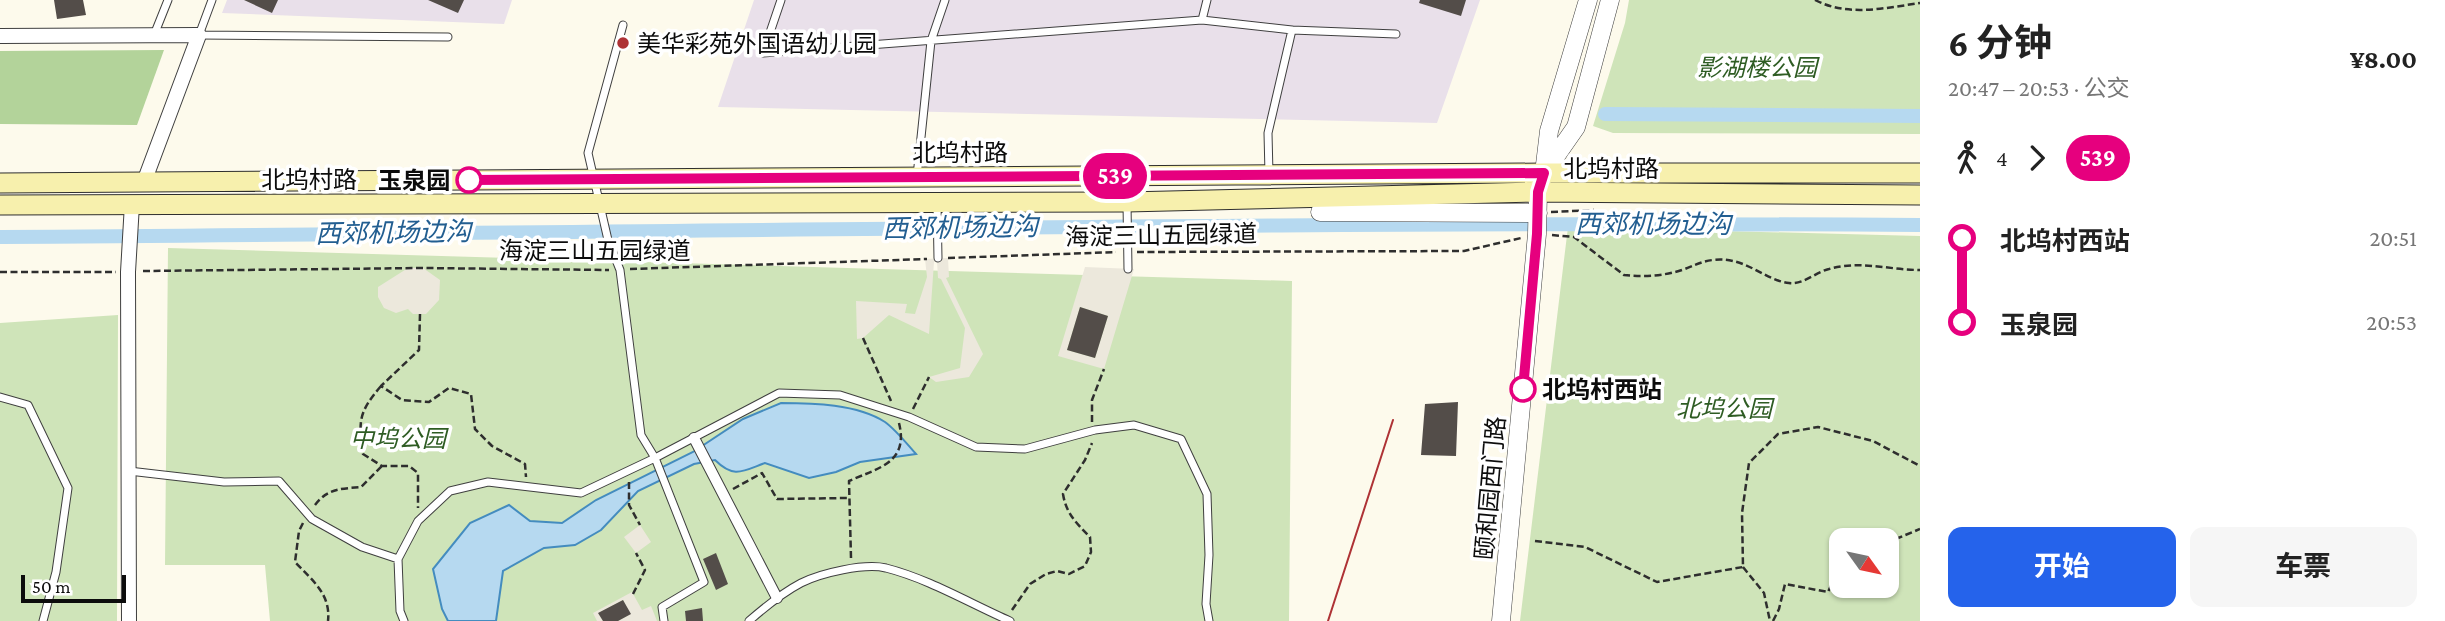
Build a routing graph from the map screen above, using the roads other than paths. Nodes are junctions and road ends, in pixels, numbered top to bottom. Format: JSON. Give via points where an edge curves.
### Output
{"nodes":[{"id":1,"x":169,"y":0,"type":"edge"},
{"id":2,"x":212,"y":0,"type":"edge"},
{"id":3,"x":781,"y":0,"type":"edge"},
{"id":4,"x":944,"y":0,"type":"edge"},
{"id":5,"x":1207,"y":0,"type":"edge"},
{"id":6,"x":1588,"y":0,"type":"edge"},
{"id":7,"x":1610,"y":0,"type":"edge"},
{"id":8,"x":1202,"y":20,"type":"junction"},
{"id":9,"x":623,"y":24,"type":"dead end"},
{"id":10,"x":1292,"y":30,"type":"junction"},
{"id":11,"x":1396,"y":34,"type":"dead end"},
{"id":12,"x":154,"y":35,"type":"junction"},
{"id":13,"x":199,"y":35,"type":"junction"},
{"id":14,"x":0,"y":36,"type":"edge"},
{"id":15,"x":448,"y":37,"type":"dead end"},
{"id":16,"x":931,"y":41,"type":"junction"},
{"id":17,"x":1544,"y":173,"type":"junction"},
{"id":18,"x":1920,"y":173,"type":"edge"},
{"id":19,"x":1269,"y":175,"type":"junction"},
{"id":20,"x":917,"y":177,"type":"junction"},
{"id":21,"x":594,"y":179,"type":"junction"},
{"id":22,"x":144,"y":182,"type":"junction"},
{"id":23,"x":0,"y":183,"type":"edge"},
{"id":24,"x":1538,"y":192,"type":"junction"},
{"id":25,"x":1920,"y":195,"type":"edge"},
{"id":26,"x":1293,"y":198,"type":"junction"},
{"id":27,"x":600,"y":203,"type":"junction"},
{"id":28,"x":132,"y":204,"type":"junction"},
{"id":29,"x":0,"y":205,"type":"edge"},
{"id":30,"x":1128,"y":210,"type":"junction"},
{"id":31,"x":937,"y":211,"type":"junction"},
{"id":32,"x":1320,"y":212,"type":"joint"},
{"id":33,"x":1538,"y":213,"type":"junction"},
{"id":34,"x":938,"y":258,"type":"road end"},
{"id":35,"x":1128,"y":269,"type":"dead end"},
{"id":36,"x":0,"y":397,"type":"edge"},
{"id":37,"x":694,"y":438,"type":"junction"},
{"id":38,"x":655,"y":458,"type":"junction"},
{"id":39,"x":128,"y":471,"type":"junction"},
{"id":40,"x":398,"y":559,"type":"junction"},
{"id":41,"x":777,"y":598,"type":"junction"},
{"id":42,"x":1009,"y":620,"type":"edge"},
{"id":43,"x":43,"y":621,"type":"edge"},
{"id":44,"x":129,"y":621,"type":"edge"},
{"id":45,"x":404,"y":621,"type":"edge"},
{"id":46,"x":664,"y":621,"type":"edge"},
{"id":47,"x":749,"y":621,"type":"edge"},
{"id":48,"x":1209,"y":621,"type":"edge"},
{"id":49,"x":1501,"y":621,"type":"edge"}],
"edges":[{"from":1,"to":12,"type":"lane"},
{"from":2,"to":13,"type":"lane"},
{"from":3,"to":16,"type":"lane","via":[[763,53]]},
{"from":4,"to":16,"type":"lane"},
{"from":5,"to":8,"type":"lane"},
{"from":6,"to":17,"type":"street","via":[[1549,131]]},
{"from":7,"to":17,"type":"street","via":[[1576,127]]},
{"from":8,"to":10,"type":"lane"},
{"from":8,"to":16,"type":"lane"},
{"from":9,"to":21,"type":"lane","via":[[588,153]]},
{"from":10,"to":11,"type":"lane"},
{"from":10,"to":19,"type":"lane","via":[[1268,133]]},
{"from":12,"to":13,"type":"street"},
{"from":12,"to":14,"type":"street"},
{"from":13,"to":15,"type":"lane"},
{"from":13,"to":22,"type":"street"},
{"from":16,"to":20,"type":"lane"},
{"from":17,"to":18,"type":"main road","name":"北坞村路"},
{"from":17,"to":19,"type":"main road","name":"北坞村路"},
{"from":17,"to":24,"type":"street","name":"颐和园西门路"},
{"from":19,"to":20,"type":"main road","name":"北坞村路"},
{"from":20,"to":21,"type":"main road","name":"北坞村路"},
{"from":21,"to":22,"type":"main road","name":"北坞村路"},
{"from":21,"to":27,"type":"lane"},
{"from":22,"to":23,"type":"main road","name":"北坞村路"},
{"from":24,"to":25,"type":"main road","name":"北坞村路"},
{"from":24,"to":26,"type":"main road","name":"北坞村路"},
{"from":24,"to":33,"type":"street","name":"颐和园西门路"},
{"from":26,"to":30,"type":"main road","name":"北坞村路"},
{"from":26,"to":32,"type":"main road"},
{"from":27,"to":28,"type":"main road","name":"北坞村路"},
{"from":27,"to":31,"type":"main road","name":"北坞村路"},
{"from":27,"to":38,"type":"lane","via":[[607,240],[620,270],[640,435]]},
{"from":28,"to":29,"type":"main road","name":"北坞村路"},
{"from":28,"to":39,"type":"street"},
{"from":30,"to":31,"type":"main road","name":"北坞村路"},
{"from":30,"to":35,"type":"lane"},
{"from":31,"to":34,"type":"lane"},
{"from":32,"to":33,"type":"street"},
{"from":33,"to":49,"type":"street","name":"颐和园西门路"},
{"from":36,"to":43,"type":"lane","via":[[28,405],[68,488],[56,572]]},
{"from":37,"to":38,"type":"lane"},
{"from":37,"to":41,"type":"street"},
{"from":37,"to":48,"type":"lane","via":[[779,393],[840,395],[897,413],[976,447],[1025,449],[1134,425],[1181,439],[1207,494]]},
{"from":38,"to":40,"type":"lane","via":[[581,493],[488,482],[450,491],[418,522]]},
{"from":38,"to":46,"type":"lane","via":[[704,582],[662,607]]},
{"from":39,"to":40,"type":"lane","via":[[224,482],[279,481],[312,519],[362,547]]},
{"from":39,"to":44,"type":"street"},
{"from":40,"to":45,"type":"lane"},
{"from":41,"to":42,"type":"lane","via":[[803,582],[851,568],[883,567]]},
{"from":41,"to":47,"type":"lane"}]}
